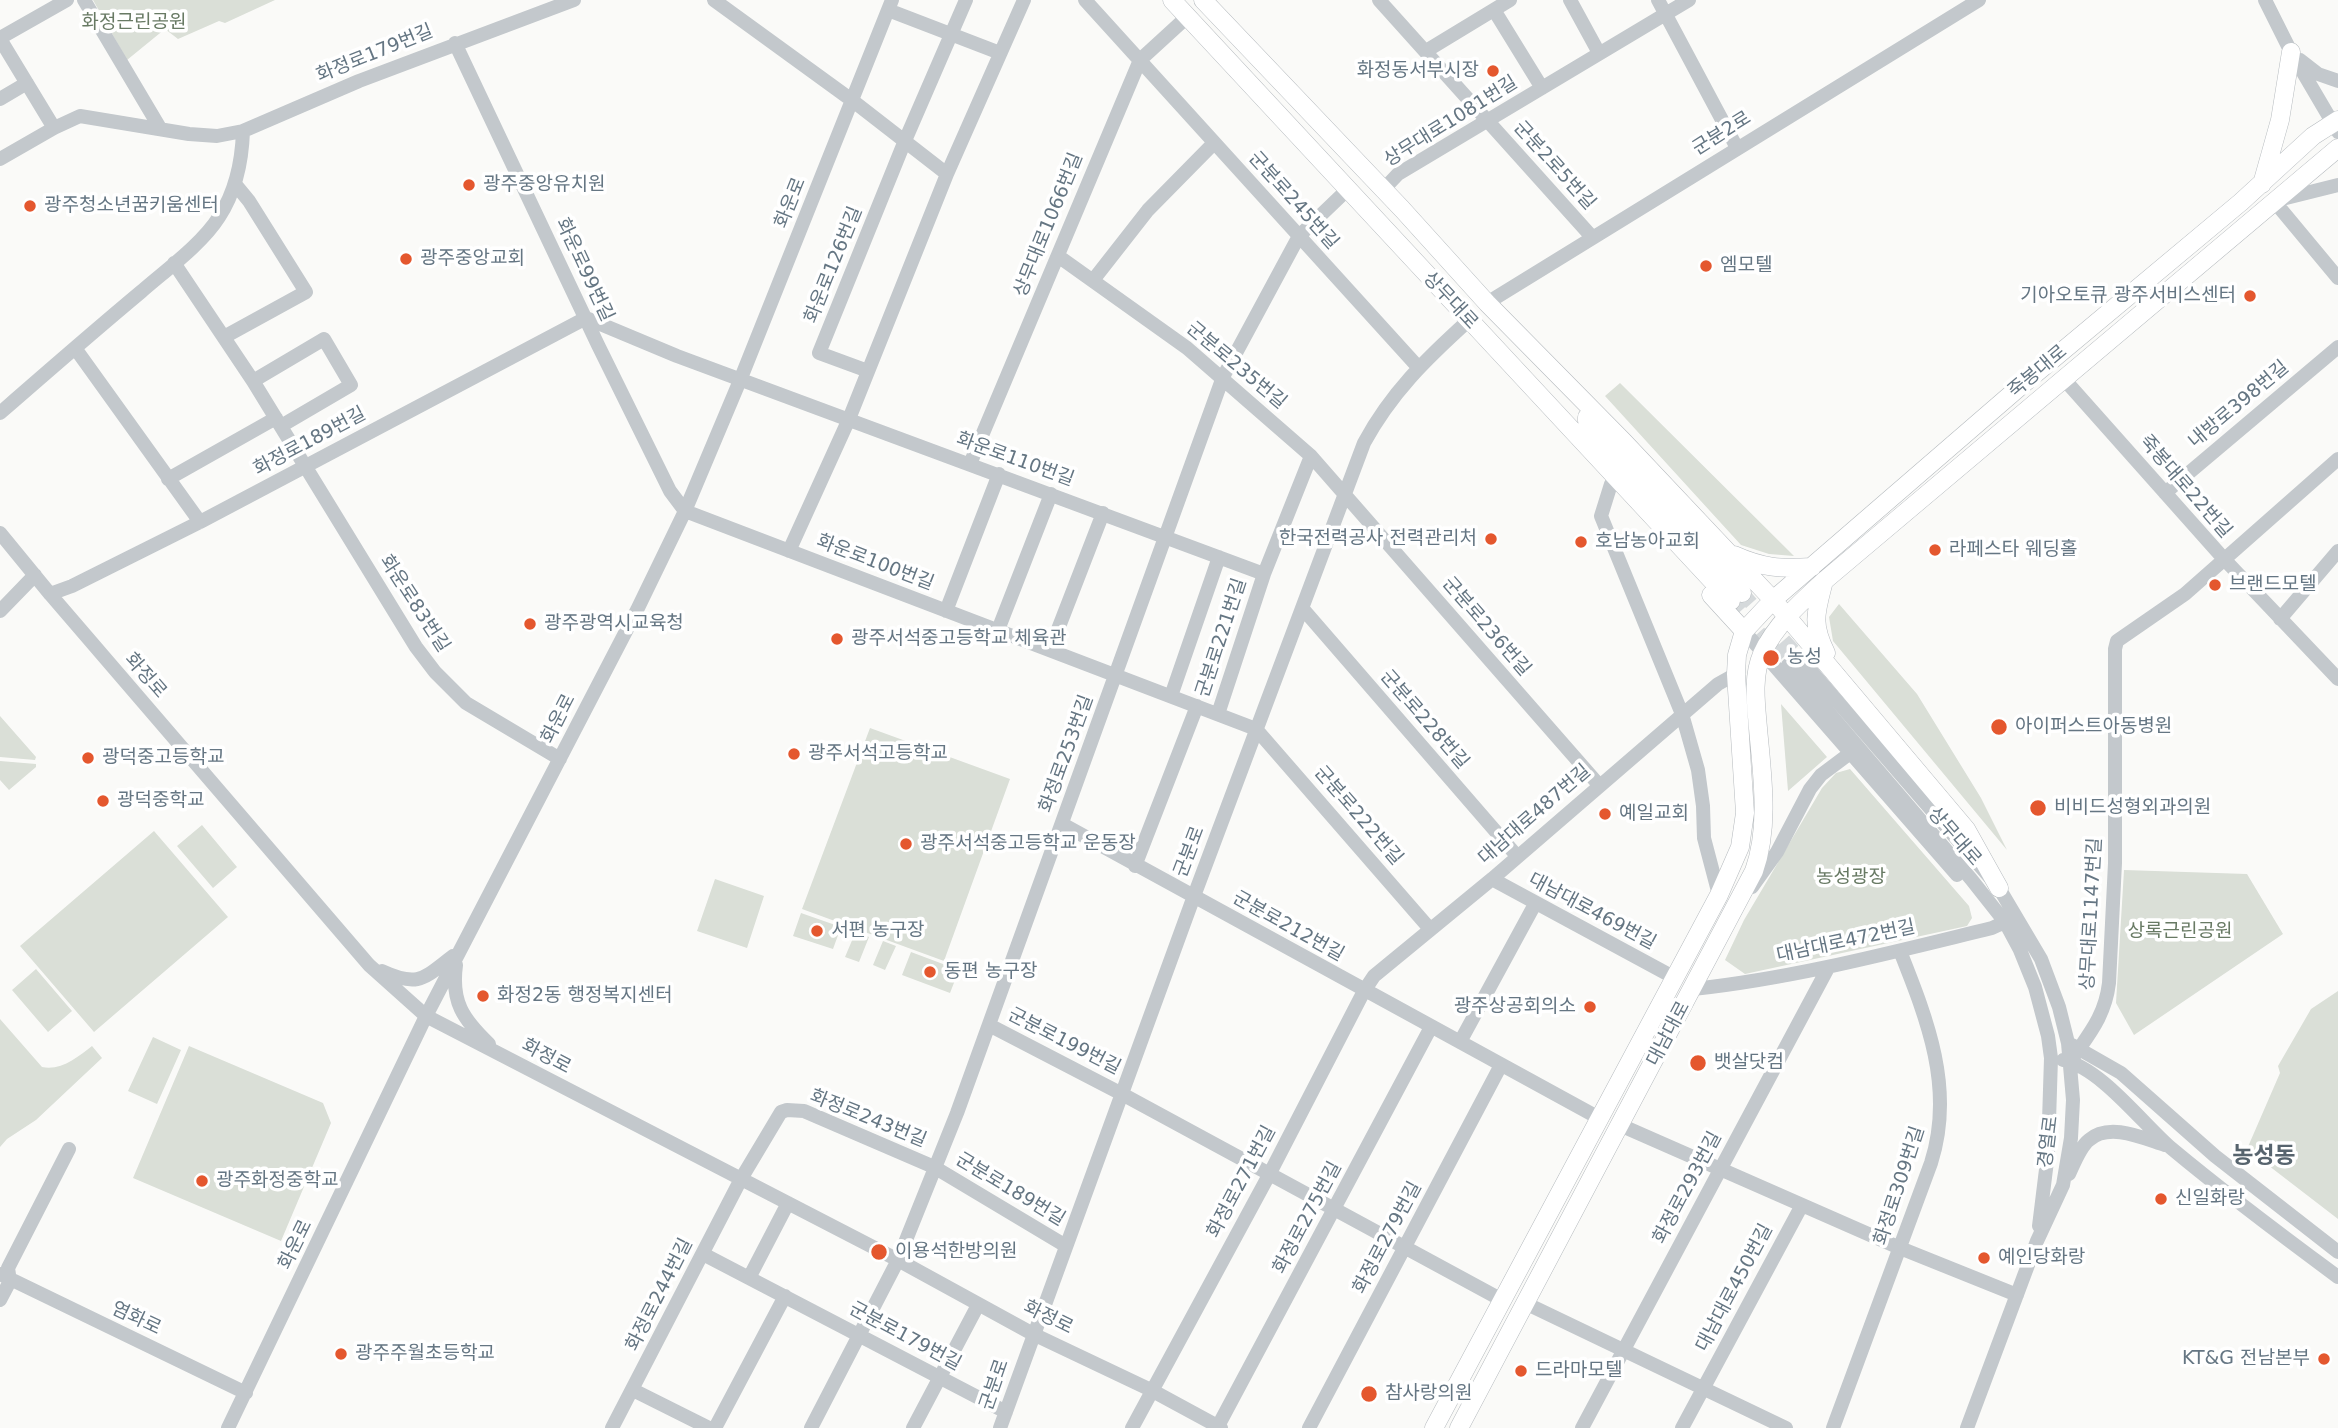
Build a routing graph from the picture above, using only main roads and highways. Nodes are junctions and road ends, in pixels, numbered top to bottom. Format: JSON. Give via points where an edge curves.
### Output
{"nodes":[{"id":1,"x":1172,"y":0,"type":"edge"},
{"id":2,"x":1203,"y":0,"type":"edge"},
{"id":3,"x":2291,"y":52,"type":"road end"},
{"id":4,"x":2337,"y":124,"type":"edge"},
{"id":5,"x":2338,"y":148,"type":"edge"},
{"id":6,"x":2262,"y":184,"type":"junction"},
{"id":7,"x":2241,"y":202,"type":"junction"},
{"id":8,"x":2235,"y":233,"type":"junction"},
{"id":9,"x":1583,"y":400,"type":"junction"},
{"id":10,"x":1574,"y":430,"type":"junction"},
{"id":11,"x":1728,"y":552,"type":"junction"},
{"id":12,"x":1818,"y":574,"type":"junction"},
{"id":13,"x":1773,"y":600,"type":"junction"},
{"id":14,"x":1786,"y":617,"type":"junction"},
{"id":15,"x":1744,"y":631,"type":"junction"},
{"id":16,"x":1837,"y":675,"type":"junction"},
{"id":17,"x":1999,"y":888,"type":"road end"},
{"id":18,"x":1434,"y":1428,"type":"edge"},
{"id":19,"x":1459,"y":1428,"type":"edge"}],
"edges":[{"from":1,"to":10,"type":"main road","name":"상무대로"},
{"from":2,"to":9,"type":"main road","name":"상무대로"},
{"from":3,"to":6,"type":"main road","via":[[2280,120]]},
{"from":4,"to":6,"type":"main road","name":"죽봉대로","via":[[2313,136]]},
{"from":5,"to":8,"type":"main road","name":"죽봉대로"},
{"from":6,"to":7,"type":"main road","name":"죽봉대로"},
{"from":7,"to":8,"type":"main road","via":[[2250,201],[2253,207]]},
{"from":7,"to":12,"type":"main road","name":"죽봉대로","via":[[2023,384]]},
{"from":8,"to":12,"type":"main road","name":"죽봉대로"},
{"from":9,"to":10,"type":"main road","name":"상무대로","via":[[1587,421],[1736,597]]},
{"from":9,"to":11,"type":"main road"},
{"from":10,"to":15,"type":"main road","via":[[1578,446]]},
{"from":11,"to":12,"type":"main road","via":[[1757,565]]},
{"from":11,"to":13,"type":"main road"},
{"from":12,"to":13,"type":"main road","name":"죽봉대로"},
{"from":12,"to":14,"type":"main road","name":"죽봉대로"},
{"from":12,"to":16,"type":"main road","via":[[1815,629]]},
{"from":13,"to":14,"type":"main road"},
{"from":13,"to":15,"type":"main road","name":"죽봉대로"},
{"from":14,"to":16,"type":"main road"},
{"from":14,"to":19,"type":"main road","name":"대남대로","via":[[1762,654],[1755,693],[1763,810],[1760,853],[1693,989]]},
{"from":15,"to":18,"type":"main road","name":"대남대로","via":[[1736,674],[1745,813],[1740,847],[1719,895]]},
{"from":16,"to":17,"type":"main road","via":[[1966,830]]}]}
